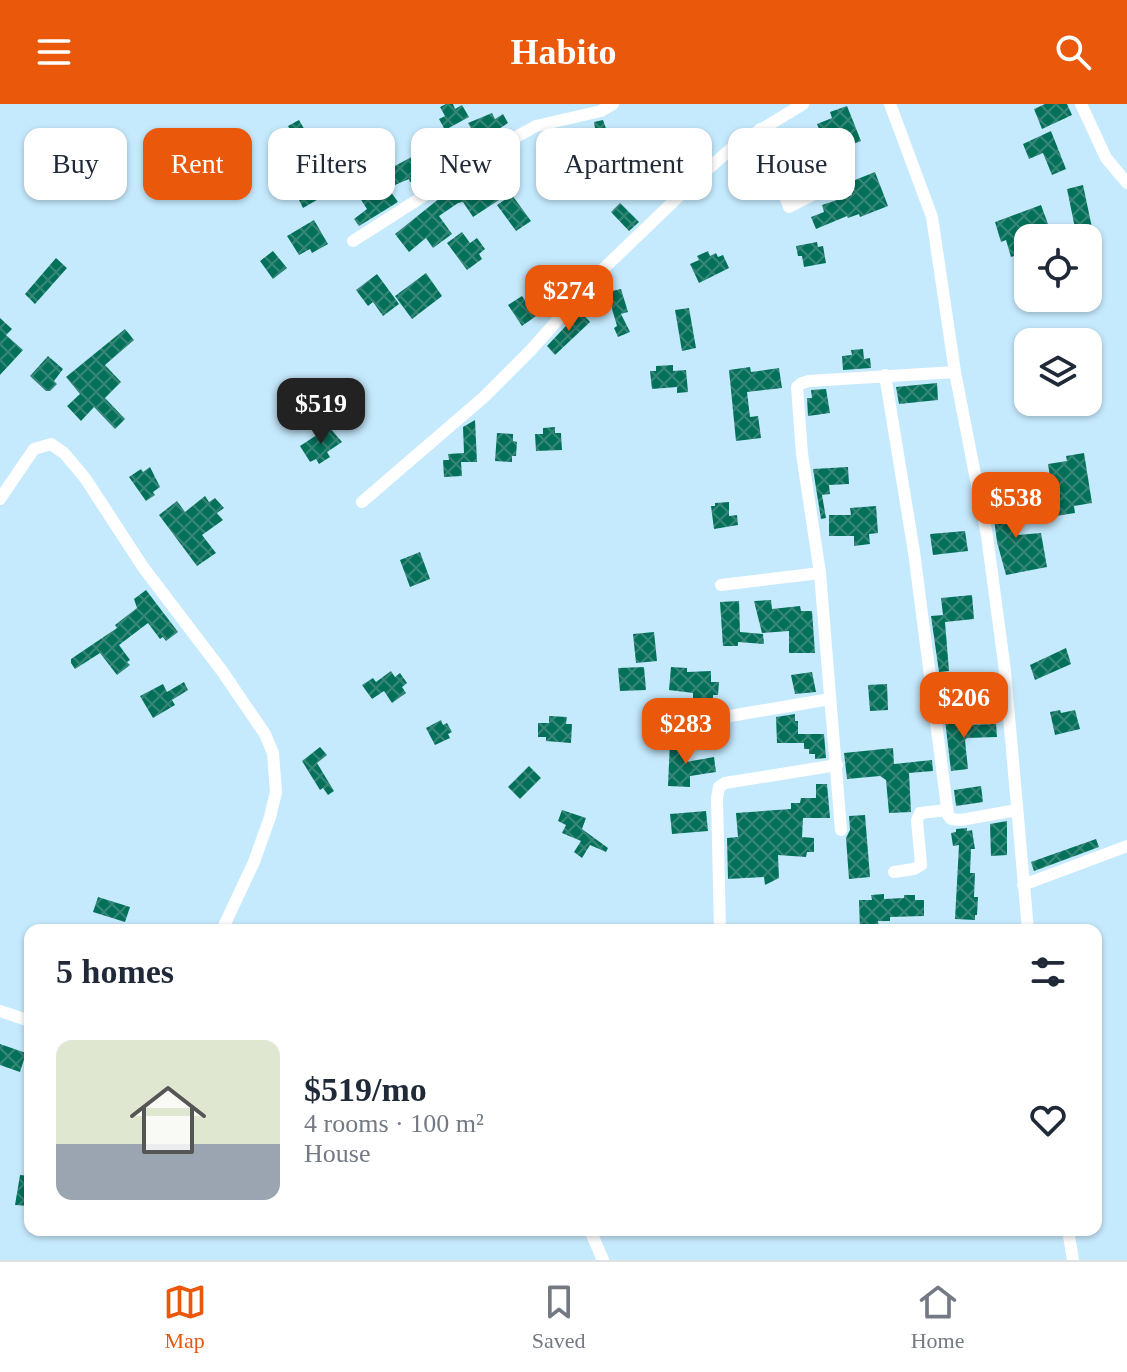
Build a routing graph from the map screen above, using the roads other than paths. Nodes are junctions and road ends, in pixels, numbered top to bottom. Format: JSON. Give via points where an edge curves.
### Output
{"nodes":[{"id":1,"x":613,"y":104,"type":"edge"},
{"id":2,"x":803,"y":104,"type":"edge"},
{"id":3,"x":890,"y":104,"type":"edge"},
{"id":4,"x":1081,"y":104,"type":"edge"},
{"id":5,"x":762,"y":128,"type":"edge"},
{"id":6,"x":728,"y":153,"type":"edge"},
{"id":7,"x":1127,"y":183,"type":"edge"},
{"id":8,"x":786,"y":200,"type":"edge"},
{"id":9,"x":803,"y":200,"type":"edge"},
{"id":10,"x":353,"y":241,"type":"dead end"},
{"id":11,"x":955,"y":372,"type":"junction"},
{"id":12,"x":885,"y":375,"type":"junction"},
{"id":13,"x":0,"y":499,"type":"edge"},
{"id":14,"x":362,"y":502,"type":"dead end"},
{"id":15,"x":820,"y":573,"type":"junction"},
{"id":16,"x":721,"y":585,"type":"dead end"},
{"id":17,"x":830,"y":699,"type":"junction"},
{"id":18,"x":724,"y":717,"type":"dead end"},
{"id":19,"x":837,"y":765,"type":"junction"},
{"id":20,"x":947,"y":810,"type":"junction"},
{"id":21,"x":1017,"y":810,"type":"junction"},
{"id":22,"x":841,"y":830,"type":"dead end"},
{"id":23,"x":1127,"y":846,"type":"edge"},
{"id":24,"x":894,"y":872,"type":"dead end"},
{"id":25,"x":1023,"y":885,"type":"junction"},
{"id":26,"x":225,"y":924,"type":"edge"},
{"id":27,"x":720,"y":924,"type":"edge"},
{"id":28,"x":1027,"y":924,"type":"edge"},
{"id":29,"x":0,"y":1011,"type":"edge"},
{"id":30,"x":24,"y":1019,"type":"edge"},
{"id":31,"x":593,"y":1236,"type":"edge"},
{"id":32,"x":1069,"y":1236,"type":"edge"},
{"id":33,"x":603,"y":1260,"type":"edge"},
{"id":34,"x":1073,"y":1260,"type":"edge"}],
"edges":[{"from":1,"to":10,"type":"street","via":[[536,126]]},
{"from":2,"to":5,"type":"street"},
{"from":3,"to":11,"type":"street","via":[[932,217]]},
{"from":4,"to":7,"type":"street","via":[[1106,158]]},
{"from":6,"to":14,"type":"street","via":[[600,272],[484,397]]},
{"from":8,"to":9,"type":"street","via":[[789,207]]},
{"from":11,"to":12,"type":"street"},
{"from":11,"to":21,"type":"street","via":[[987,536]]},
{"from":12,"to":15,"type":"street","via":[[809,381],[797,387]]},
{"from":12,"to":20,"type":"street"},
{"from":13,"to":26,"type":"street","via":[[34,449],[51,444],[61,450],[265,734],[273,753],[276,792],[254,862]]},
{"from":15,"to":16,"type":"street"},
{"from":15,"to":17,"type":"street"},
{"from":17,"to":18,"type":"street"},
{"from":17,"to":19,"type":"street"},
{"from":19,"to":22,"type":"street"},
{"from":19,"to":27,"type":"street","via":[[719,787]]},
{"from":20,"to":21,"type":"street","via":[[950,818],[961,820]]},
{"from":20,"to":24,"type":"street","via":[[920,813],[921,865]]},
{"from":21,"to":25,"type":"street"},
{"from":23,"to":25,"type":"street"},
{"from":25,"to":28,"type":"street"},
{"from":29,"to":30,"type":"street"},
{"from":31,"to":33,"type":"street"},
{"from":32,"to":34,"type":"street"}]}
